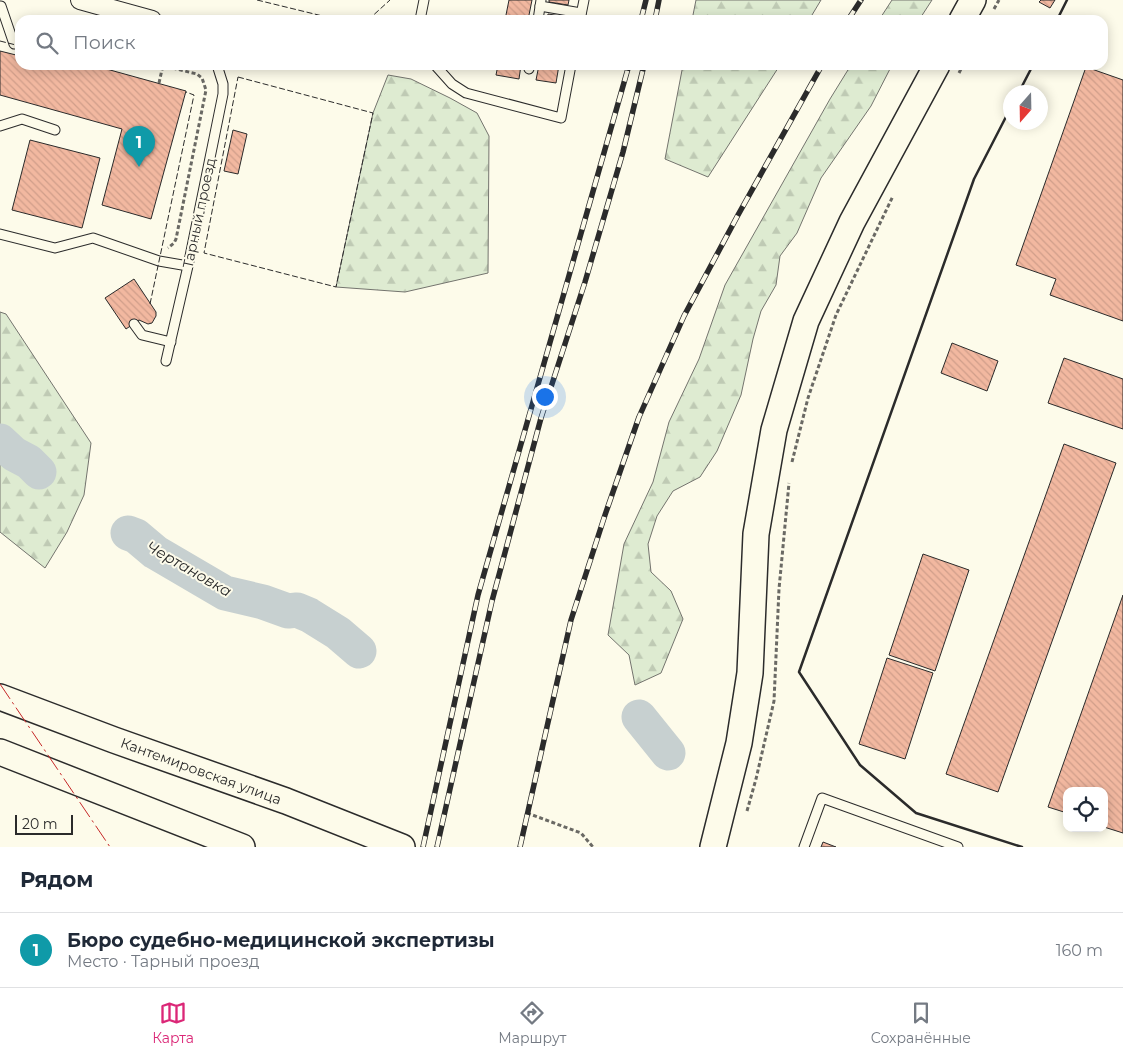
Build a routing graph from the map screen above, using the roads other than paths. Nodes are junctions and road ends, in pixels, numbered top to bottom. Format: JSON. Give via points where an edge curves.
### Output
{"nodes":[{"id":1,"x":80,"y":0,"type":"edge"},
{"id":2,"x":424,"y":0,"type":"edge"},
{"id":3,"x":584,"y":0,"type":"edge"},
{"id":4,"x":973,"y":0,"type":"edge"},
{"id":5,"x":541,"y":3,"type":"edge"},
{"id":6,"x":1,"y":5,"type":"edge"},
{"id":7,"x":134,"y":15,"type":"edge"},
{"id":8,"x":421,"y":15,"type":"edge"},
{"id":9,"x":574,"y":15,"type":"edge"},
{"id":10,"x":580,"y":15,"type":"edge"},
{"id":11,"x":965,"y":15,"type":"edge"},
{"id":12,"x":14,"y":44,"type":"dead end"},
{"id":13,"x":219,"y":70,"type":"edge"},
{"id":14,"x":439,"y":70,"type":"edge"},
{"id":15,"x":570,"y":70,"type":"edge"},
{"id":16,"x":947,"y":70,"type":"edge"},
{"id":17,"x":223,"y":94,"type":"junction"},
{"id":18,"x":234,"y":97,"type":"dead end"},
{"id":19,"x":0,"y":126,"type":"edge"},
{"id":20,"x":55,"y":130,"type":"dead end"},
{"id":21,"x":0,"y":234,"type":"edge"},
{"id":22,"x":188,"y":266,"type":"junction"},
{"id":23,"x":134,"y":324,"type":"dead end"},
{"id":24,"x":171,"y":342,"type":"junction"},
{"id":25,"x":166,"y":361,"type":"dead end"},
{"id":26,"x":0,"y":697,"type":"edge"},
{"id":27,"x":2,"y":753,"type":"edge"},
{"id":28,"x":718,"y":823,"type":"junction"},
{"id":29,"x":242,"y":847,"type":"edge"},
{"id":30,"x":402,"y":847,"type":"edge"},
{"id":31,"x":704,"y":847,"type":"edge"},
{"id":32,"x":713,"y":847,"type":"edge"},
{"id":33,"x":804,"y":847,"type":"edge"},
{"id":34,"x":958,"y":847,"type":"edge"}],
"edges":[{"from":1,"to":7,"type":"street"},
{"from":2,"to":8,"type":"lane"},
{"from":3,"to":10,"type":"lane"},
{"from":4,"to":11,"type":"main road"},
{"from":5,"to":9,"type":"lane"},
{"from":6,"to":12,"type":"lane"},
{"from":13,"to":17,"type":"lane","name":"Тарный проезд"},
{"from":14,"to":15,"type":"lane","via":[[466,93],[561,118]]},
{"from":16,"to":28,"type":"main road","via":[[852,222],[806,322],[777,421],[756,534],[750,673],[739,743]]},
{"from":17,"to":18,"type":"lane"},
{"from":17,"to":22,"type":"lane","name":"Тарный проезд"},
{"from":19,"to":20,"type":"lane","via":[[22,120]]},
{"from":21,"to":22,"type":"lane","via":[[55,248],[92,238],[159,261]]},
{"from":22,"to":24,"type":"lane","name":"Тарный проезд"},
{"from":23,"to":24,"type":"lane","via":[[142,334]]},
{"from":24,"to":25,"type":"lane","name":"Тарный проезд"},
{"from":26,"to":30,"type":"main road","name":"Кантемировская улица","via":[[286,801]]},
{"from":27,"to":29,"type":"main road"},
{"from":28,"to":31,"type":"main road"},
{"from":28,"to":32,"type":"main road"},
{"from":33,"to":34,"type":"lane","via":[[822,798]]}]}
